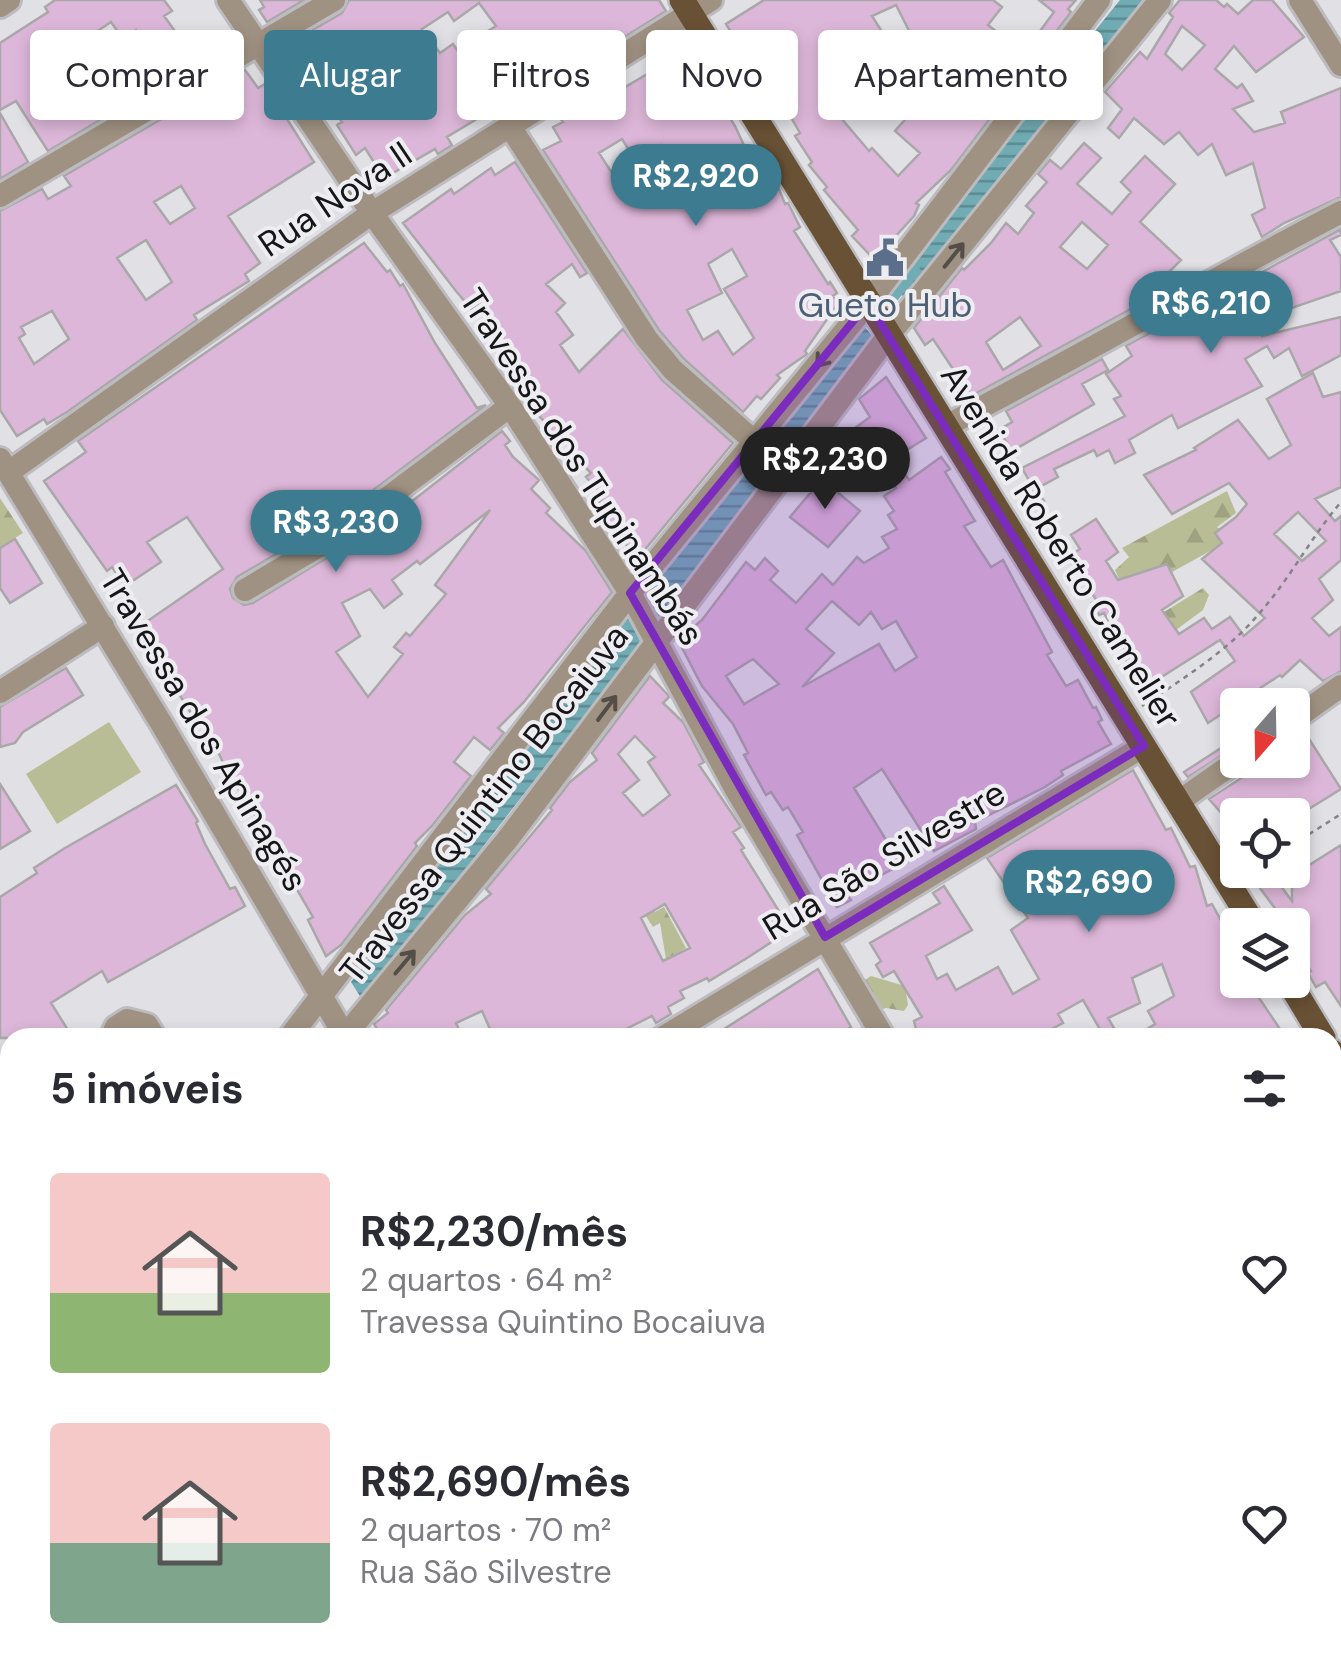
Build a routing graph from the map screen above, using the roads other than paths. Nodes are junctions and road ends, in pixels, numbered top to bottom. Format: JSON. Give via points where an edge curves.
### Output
{"nodes":[{"id":1,"x":9,"y":0,"type":"edge"},
{"id":2,"x":228,"y":0,"type":"edge"},
{"id":3,"x":334,"y":0,"type":"edge"},
{"id":4,"x":1099,"y":0,"type":"edge"},
{"id":5,"x":1160,"y":0,"type":"edge"},
{"id":6,"x":1304,"y":1,"type":"edge"},
{"id":7,"x":694,"y":4,"type":"edge"},
{"id":8,"x":0,"y":6,"type":"edge"},
{"id":9,"x":261,"y":46,"type":"junction"},
{"id":10,"x":1341,"y":65,"type":"edge"},
{"id":11,"x":509,"y":125,"type":"junction"},
{"id":12,"x":0,"y":196,"type":"edge"},
{"id":13,"x":1341,"y":212,"type":"edge"},
{"id":14,"x":372,"y":214,"type":"junction"},
{"id":15,"x":868,"y":303,"type":"junction"},
{"id":16,"x":888,"y":336,"type":"junction"},
{"id":17,"x":510,"y":406,"type":"junction"},
{"id":18,"x":946,"y":426,"type":"junction"},
{"id":19,"x":755,"y":442,"type":"junction"},
{"id":20,"x":4,"y":466,"type":"edge"},
{"id":21,"x":245,"y":590,"type":"dead end"},
{"id":22,"x":630,"y":593,"type":"junction"},
{"id":23,"x":103,"y":626,"type":"junction"},
{"id":24,"x":657,"y":642,"type":"junction"},
{"id":25,"x":1341,"y":686,"type":"edge"},
{"id":26,"x":0,"y":692,"type":"edge"},
{"id":27,"x":1310,"y":708,"type":"edge"},
{"id":28,"x":1144,"y":746,"type":"junction"},
{"id":29,"x":1220,"y":773,"type":"edge"},
{"id":30,"x":1178,"y":802,"type":"junction"},
{"id":31,"x":1243,"y":908,"type":"edge"},
{"id":32,"x":824,"y":936,"type":"junction"},
{"id":33,"x":322,"y":996,"type":"junction"},
{"id":34,"x":1299,"y":998,"type":"edge"},
{"id":35,"x":116,"y":1028,"type":"edge"},
{"id":36,"x":149,"y":1028,"type":"edge"},
{"id":37,"x":297,"y":1028,"type":"edge"},
{"id":38,"x":339,"y":1028,"type":"edge"},
{"id":39,"x":351,"y":1028,"type":"edge"},
{"id":40,"x":678,"y":1028,"type":"edge"},
{"id":41,"x":878,"y":1028,"type":"edge"},
{"id":42,"x":1317,"y":1028,"type":"edge"}],
"edges":[{"from":1,"to":8,"type":"street"},
{"from":2,"to":9,"type":"street","name":"Travessa dos Tupinambás"},
{"from":3,"to":9,"type":"street"},
{"from":4,"to":15,"type":"street","name":"Travessa Quintino Bocaiuva"},
{"from":16,"to":5,"type":"street","name":"Travessa Quintino Bocaiuva","one_way":true},
{"from":6,"to":10,"type":"street"},
{"from":7,"to":11,"type":"street","name":"Rua Nova II"},
{"from":7,"to":15,"type":"main road","name":"Avenida Roberto Camelier"},
{"from":9,"to":12,"type":"street"},
{"from":9,"to":14,"type":"street","name":"Travessa dos Tupinambás"},
{"from":11,"to":14,"type":"street","name":"Rua Nova II"},
{"from":11,"to":19,"type":"street","via":[[647,339]]},
{"from":13,"to":18,"type":"street"},
{"from":14,"to":17,"type":"street","name":"Travessa dos Tupinambás"},
{"from":14,"to":20,"type":"street","name":"Rua Nova II"},
{"from":15,"to":16,"type":"main road","name":"Avenida Roberto Camelier"},
{"from":15,"to":19,"type":"street","name":"Travessa Quintino Bocaiuva","one_way":true},
{"from":16,"to":18,"type":"main road","name":"Avenida Roberto Camelier"},
{"from":16,"to":24,"type":"street","name":"Travessa Quintino Bocaiuva"},
{"from":17,"to":21,"type":"street","via":[[339,534]]},
{"from":17,"to":22,"type":"street","name":"Travessa dos Tupinambás"},
{"from":18,"to":28,"type":"main road","name":"Avenida Roberto Camelier"},
{"from":19,"to":22,"type":"street","name":"Travessa Quintino Bocaiuva"},
{"from":20,"to":23,"type":"street","name":"Travessa dos Apinagés"},
{"from":22,"to":24,"type":"street","name":"Travessa dos Tupinambás"},
{"from":22,"to":33,"type":"street","name":"Travessa Quintino Bocaiuva"},
{"from":23,"to":26,"type":"street"},
{"from":23,"to":33,"type":"street","name":"Travessa dos Apinagés"},
{"from":24,"to":32,"type":"street","name":"Travessa dos Tupinambás"},
{"from":39,"to":24,"type":"street","name":"Travessa Quintino Bocaiuva","one_way":true},
{"from":25,"to":27,"type":"street"},
{"from":28,"to":30,"type":"main road","name":"Avenida Roberto Camelier"},
{"from":28,"to":32,"type":"street","name":"Rua São Silvestre"},
{"from":29,"to":30,"type":"street"},
{"from":30,"to":31,"type":"main road","name":"Avenida Roberto Camelier"},
{"from":32,"to":40,"type":"street","name":"Rua São Silvestre"},
{"from":32,"to":41,"type":"street","name":"Travessa dos Tupinambás"},
{"from":33,"to":37,"type":"street","name":"Travessa Quintino Bocaiuva"},
{"from":33,"to":38,"type":"street","name":"Travessa dos Apinagés"},
{"from":34,"to":42,"type":"main road"},
{"from":35,"to":36,"type":"street","via":[[127,1020]]}]}
